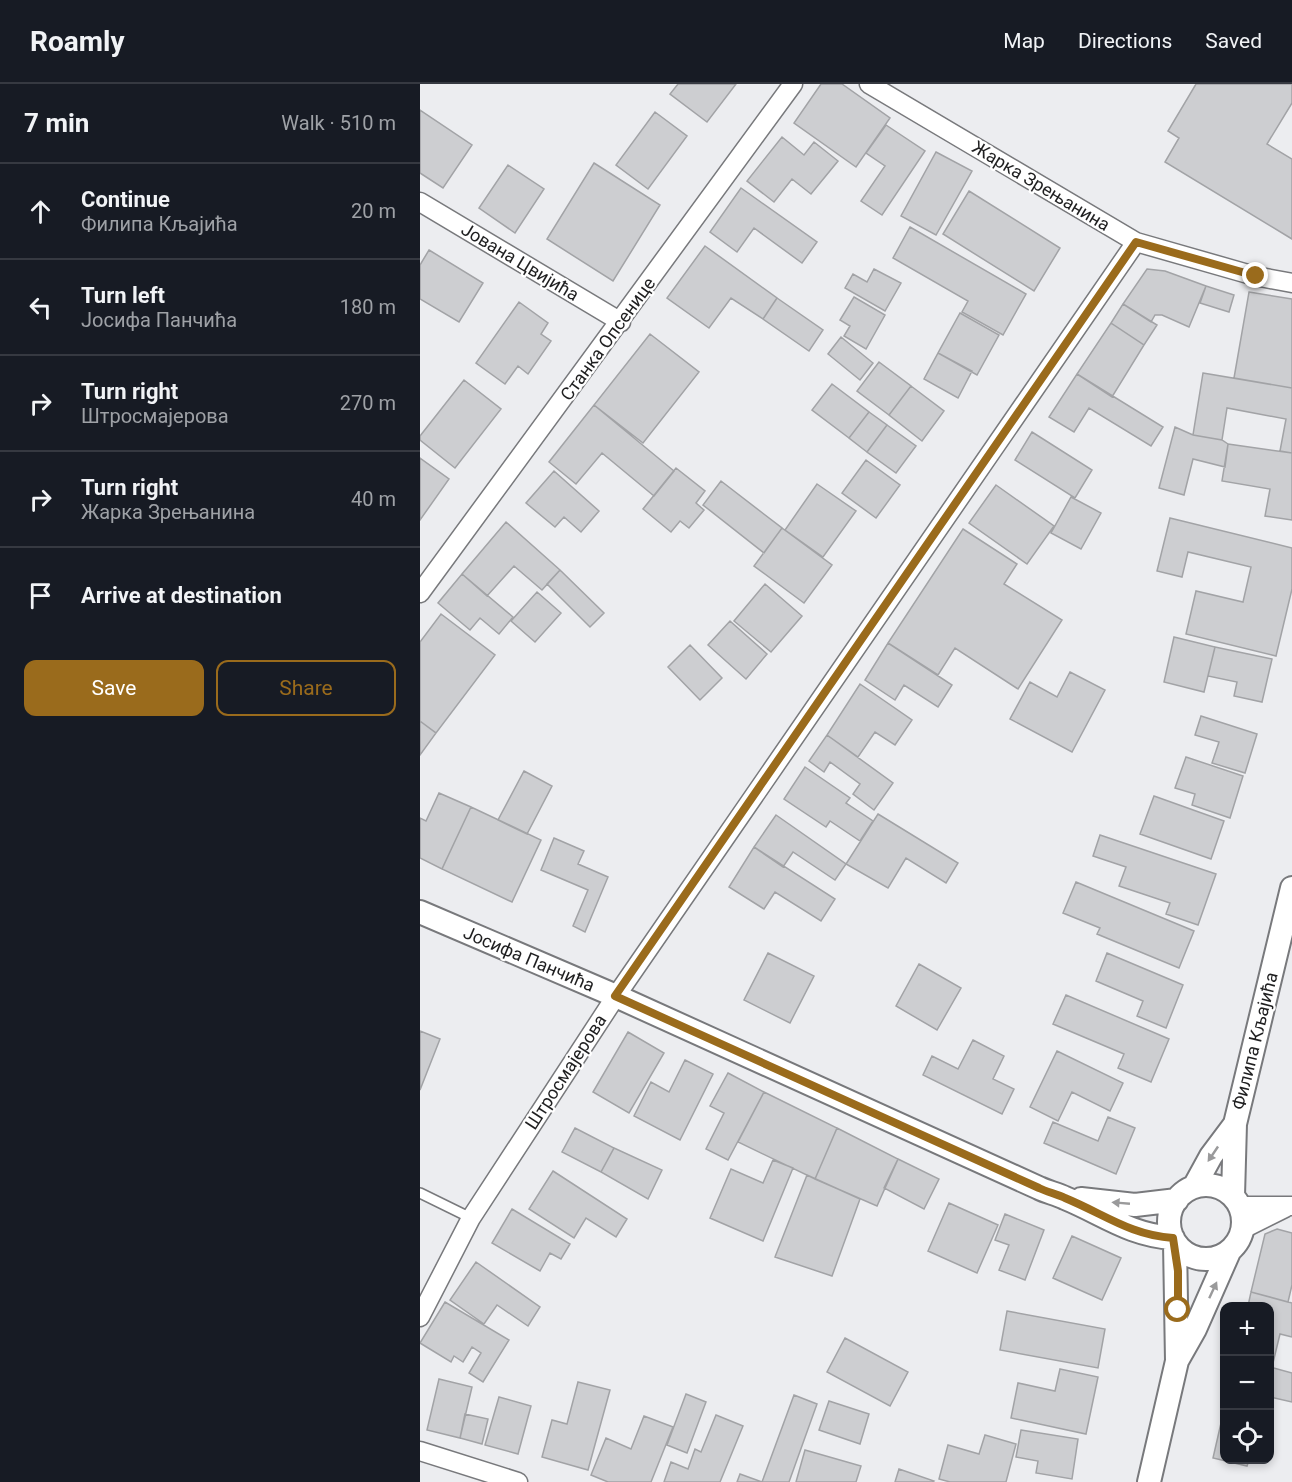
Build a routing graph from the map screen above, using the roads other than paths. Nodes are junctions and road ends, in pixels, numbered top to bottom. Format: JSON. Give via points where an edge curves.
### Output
{"nodes":[{"id":1,"x":794,"y":84,"type":"edge"},
{"id":2,"x":869,"y":84,"type":"edge"},
{"id":3,"x":420,"y":202,"type":"edge"},
{"id":4,"x":1136,"y":242,"type":"junction"},
{"id":5,"x":1292,"y":283,"type":"edge"},
{"id":6,"x":621,"y":322,"type":"junction"},
{"id":7,"x":422,"y":586,"type":"edge"},
{"id":8,"x":1292,"y":888,"type":"edge"},
{"id":9,"x":420,"y":912,"type":"edge"},
{"id":10,"x":615,"y":996,"type":"junction"},
{"id":11,"x":1235,"y":1124,"type":"junction"},
{"id":12,"x":420,"y":1192,"type":"edge"},
{"id":13,"x":1186,"y":1193,"type":"junction"},
{"id":14,"x":1065,"y":1197,"type":"junction"},
{"id":15,"x":1236,"y":1201,"type":"junction"},
{"id":16,"x":1289,"y":1207,"type":"edge"},
{"id":17,"x":471,"y":1218,"type":"junction"},
{"id":18,"x":1243,"y":1229,"type":"junction"},
{"id":19,"x":1174,"y":1241,"type":"junction"},
{"id":20,"x":1229,"y":1252,"type":"junction"},
{"id":21,"x":420,"y":1317,"type":"edge"},
{"id":22,"x":1177,"y":1361,"type":"junction"},
{"id":23,"x":420,"y":1451,"type":"edge"},
{"id":24,"x":518,"y":1482,"type":"edge"},
{"id":25,"x":1149,"y":1482,"type":"edge"}],
"edges":[{"from":1,"to":6,"type":"street","name":"Станка Опсенице"},
{"from":2,"to":4,"type":"street","name":"Жарка Зрењанина"},
{"from":3,"to":6,"type":"street","name":"Јована Цвијића"},
{"from":4,"to":5,"type":"street","name":"Жарка Зрењанина"},
{"from":4,"to":10,"type":"street","name":"Штросмајерова"},
{"from":6,"to":7,"type":"street","name":"Станка Опсенице"},
{"from":8,"to":11,"type":"street","name":"Филипа Кљајића"},
{"from":9,"to":10,"type":"street","name":"Јосифа Панчића"},
{"from":10,"to":14,"type":"street","name":"Јосифа Панчића"},
{"from":10,"to":17,"type":"street","name":"Штросмајерова"},
{"from":11,"to":13,"type":"street","name":"Филипа Кљајића","one_way":true},
{"from":11,"to":15,"type":"street","name":"Филипа Кљајића"},
{"from":12,"to":17,"type":"lane"},
{"from":13,"to":14,"type":"street","name":"Јосифа Панчића","one_way":true,"via":[[1135,1205]]},
{"from":13,"to":15,"type":"street","via":[[1215,1186]]},
{"from":13,"to":19,"type":"street","via":[[1170,1218]]},
{"from":14,"to":19,"type":"street","name":"Јосифа Панчића","via":[[1137,1233]]},
{"from":15,"to":16,"type":"street"},
{"from":15,"to":18,"type":"street"},
{"from":16,"to":18,"type":"street"},
{"from":17,"to":21,"type":"street","name":"Штросмајерова"},
{"from":18,"to":20,"type":"street"},
{"from":19,"to":20,"type":"street","via":[[1182,1251],[1200,1259]]},
{"from":19,"to":22,"type":"street"},
{"from":22,"to":20,"type":"street","one_way":true},
{"from":22,"to":25,"type":"street"},
{"from":23,"to":24,"type":"street"}]}
